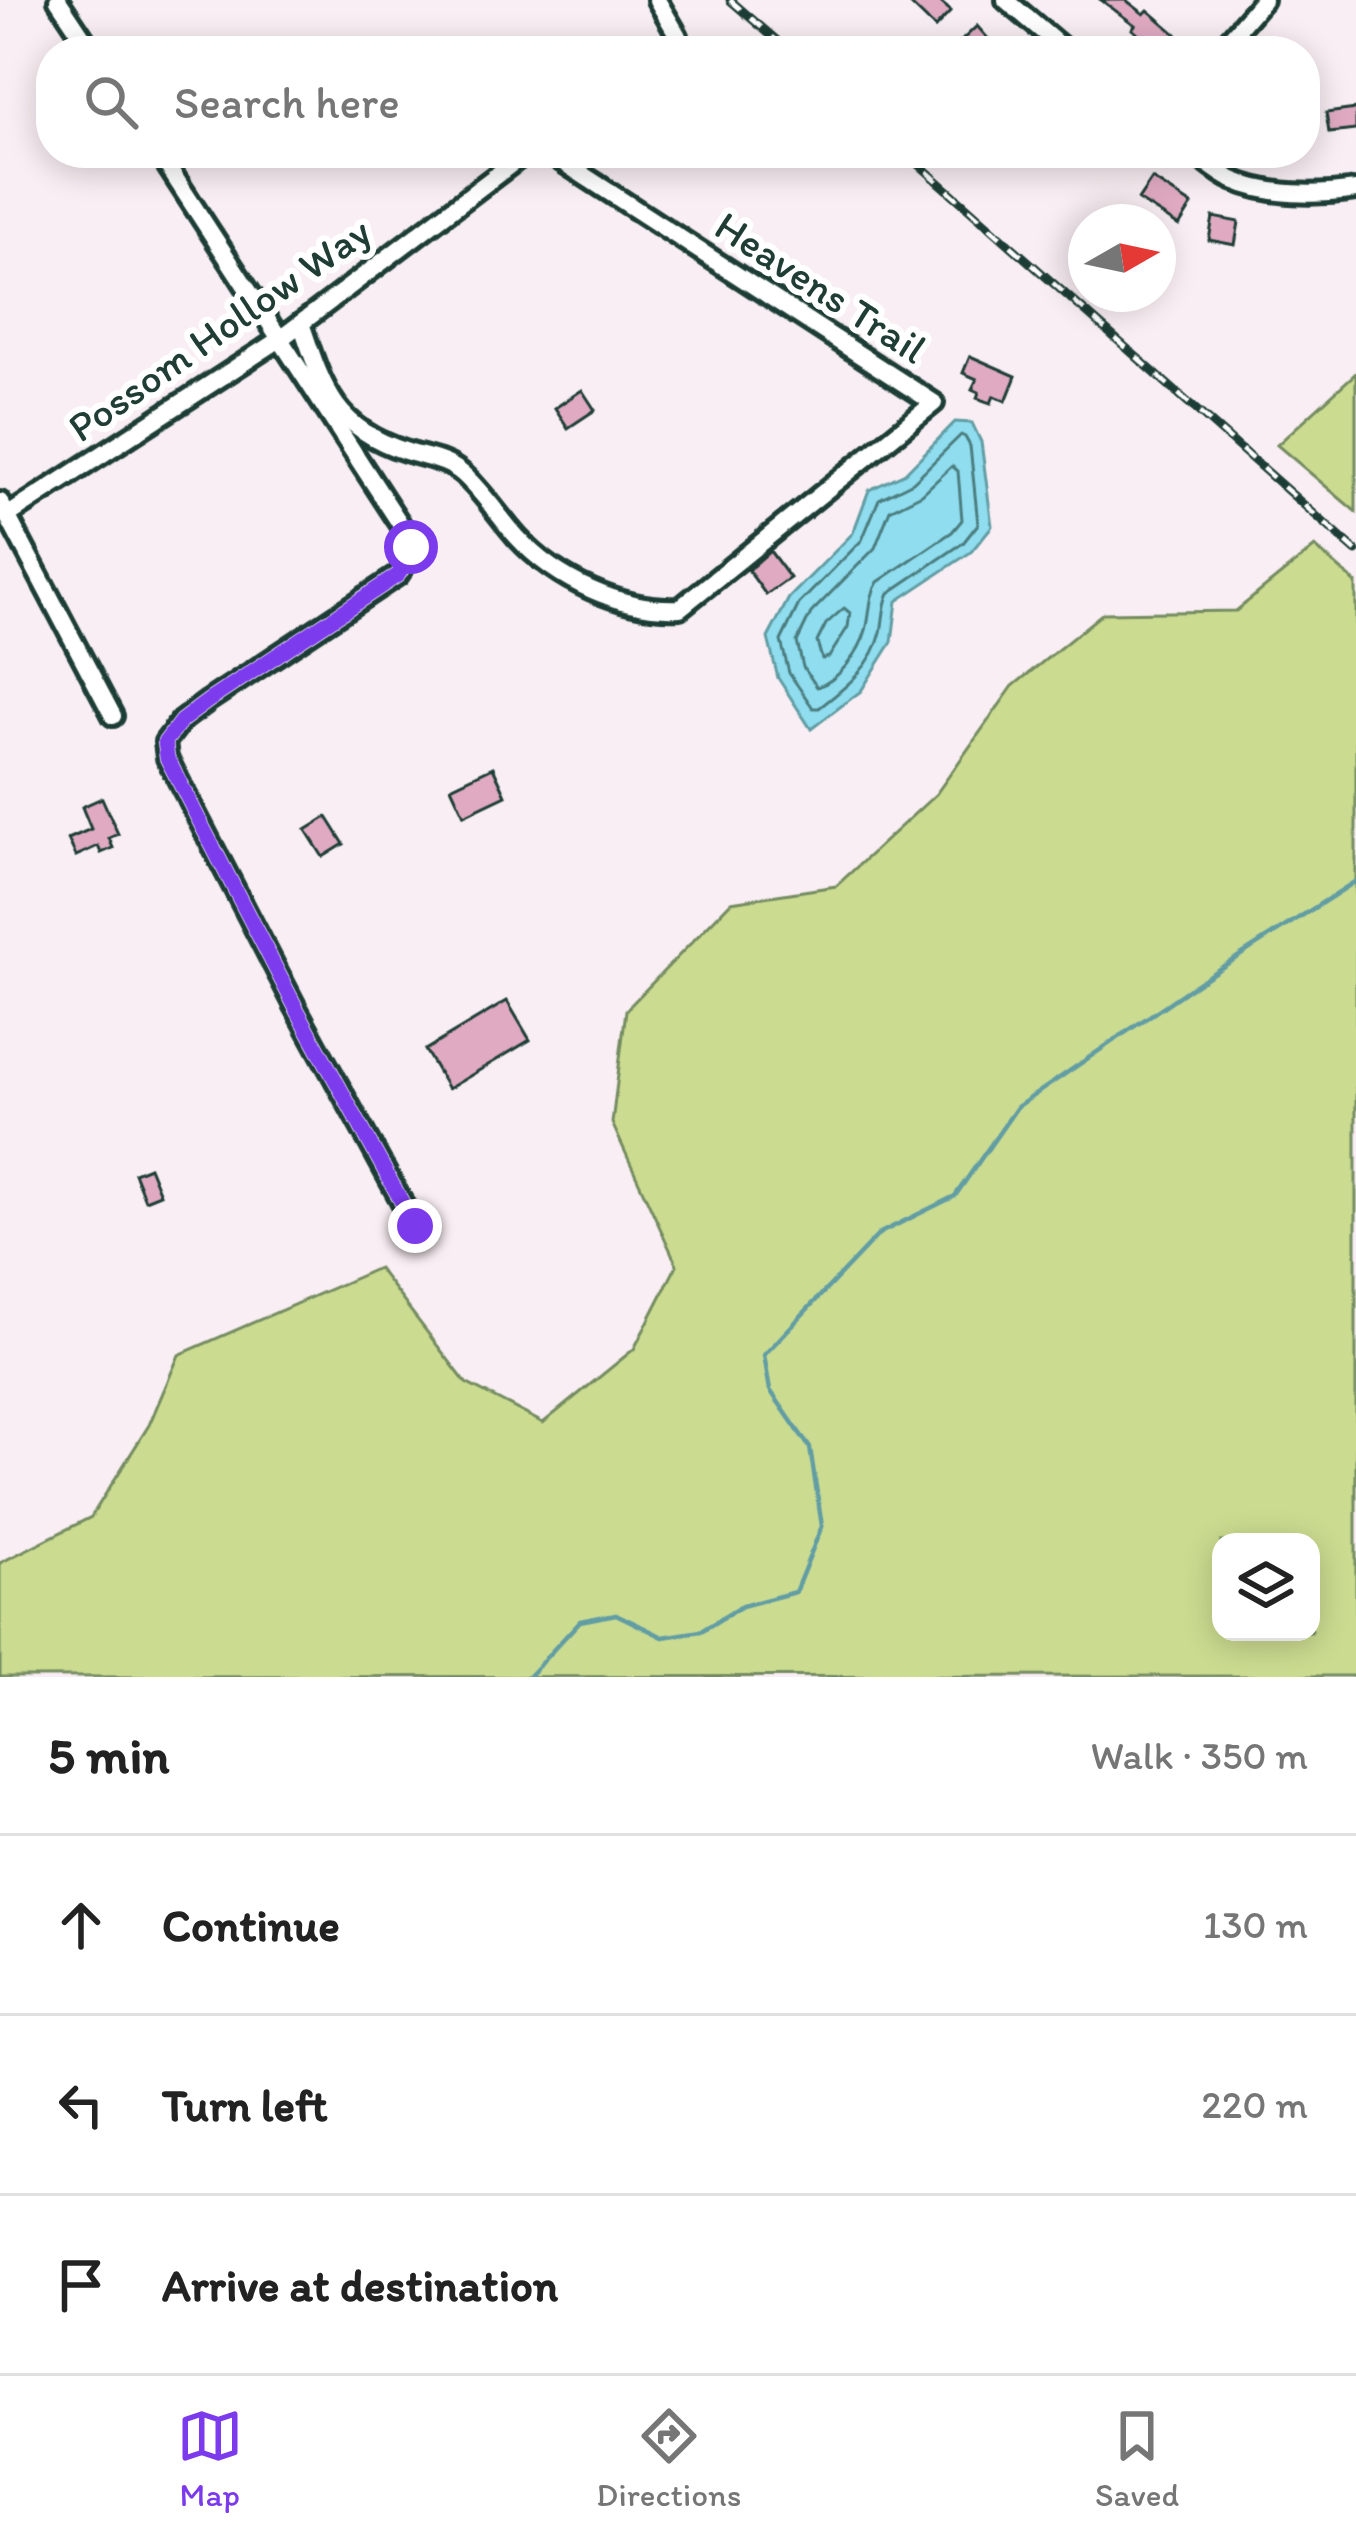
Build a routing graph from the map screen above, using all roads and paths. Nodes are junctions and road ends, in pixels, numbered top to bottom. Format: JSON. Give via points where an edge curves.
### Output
{"nodes":[{"id":1,"x":58,"y":0,"type":"edge"},
{"id":2,"x":657,"y":0,"type":"edge"},
{"id":3,"x":1006,"y":0,"type":"edge"},
{"id":4,"x":1263,"y":0,"type":"edge"},
{"id":5,"x":82,"y":36,"type":"edge"},
{"id":6,"x":678,"y":36,"type":"edge"},
{"id":7,"x":1048,"y":36,"type":"edge"},
{"id":8,"x":1232,"y":36,"type":"edge"},
{"id":9,"x":169,"y":168,"type":"edge"},
{"id":10,"x":506,"y":168,"type":"edge"},
{"id":11,"x":572,"y":168,"type":"edge"},
{"id":12,"x":1215,"y":168,"type":"edge"},
{"id":13,"x":1356,"y":190,"type":"edge"},
{"id":14,"x":301,"y":323,"type":"junction"},
{"id":15,"x":280,"y":339,"type":"junction"},
{"id":16,"x":4,"y":509,"type":"edge"},
{"id":17,"x":113,"y":716,"type":"dead end"},
{"id":18,"x":415,"y":1226,"type":"dead end"}],
"edges":[{"from":1,"to":5,"type":"street"},
{"from":2,"to":6,"type":"street"},
{"from":3,"to":7,"type":"street"},
{"from":4,"to":8,"type":"street"},
{"from":9,"to":15,"type":"street"},
{"from":10,"to":14,"type":"street","name":"Possom Hollow Way"},
{"from":11,"to":14,"type":"street","name":"Heavens Trail","via":[[934,403],[680,608],[622,603],[549,566],[463,474],[358,430],[319,377]]},
{"from":12,"to":13,"type":"street","via":[[1270,190]]},
{"from":14,"to":15,"type":"street","name":"Possom Hollow Way"},
{"from":15,"to":16,"type":"street","name":"Possom Hollow Way"},
{"from":15,"to":18,"type":"street","via":[[407,531],[410,556],[398,575],[181,721],[165,742],[167,758]]},
{"from":16,"to":17,"type":"street"}]}
